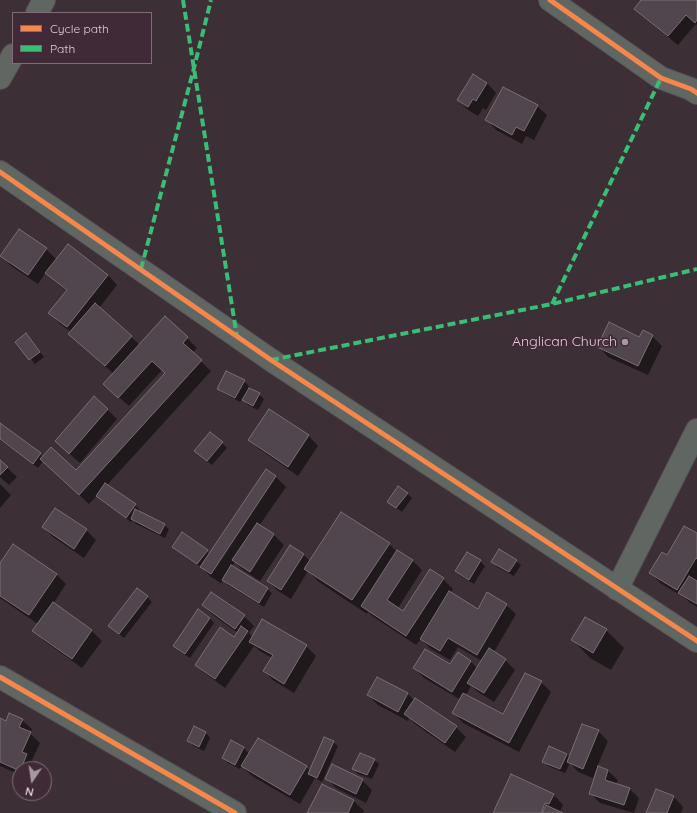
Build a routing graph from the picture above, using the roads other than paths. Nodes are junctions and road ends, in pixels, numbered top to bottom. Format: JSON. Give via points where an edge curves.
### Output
{"nodes":[{"id":1,"x":44,"y":0,"type":"edge"},
{"id":2,"x":550,"y":0,"type":"edge"},
{"id":3,"x":38,"y":12,"type":"edge"},
{"id":4,"x":12,"y":57,"type":"edge"},
{"id":5,"x":0,"y":78,"type":"edge"},
{"id":6,"x":695,"y":88,"type":"edge"},
{"id":7,"x":0,"y":172,"type":"edge"},
{"id":8,"x":697,"y":430,"type":"edge"},
{"id":9,"x":617,"y":589,"type":"junction"},
{"id":10,"x":697,"y":641,"type":"edge"},
{"id":11,"x":0,"y":677,"type":"edge"},
{"id":12,"x":235,"y":813,"type":"edge"}],
"edges":[{"from":1,"to":3,"type":"street"},
{"from":2,"to":6,"type":"street","via":[[661,78]]},
{"from":4,"to":5,"type":"street"},
{"from":7,"to":9,"type":"street","via":[[271,360]]},
{"from":8,"to":9,"type":"street"},
{"from":9,"to":10,"type":"street"},
{"from":11,"to":12,"type":"street"}]}
